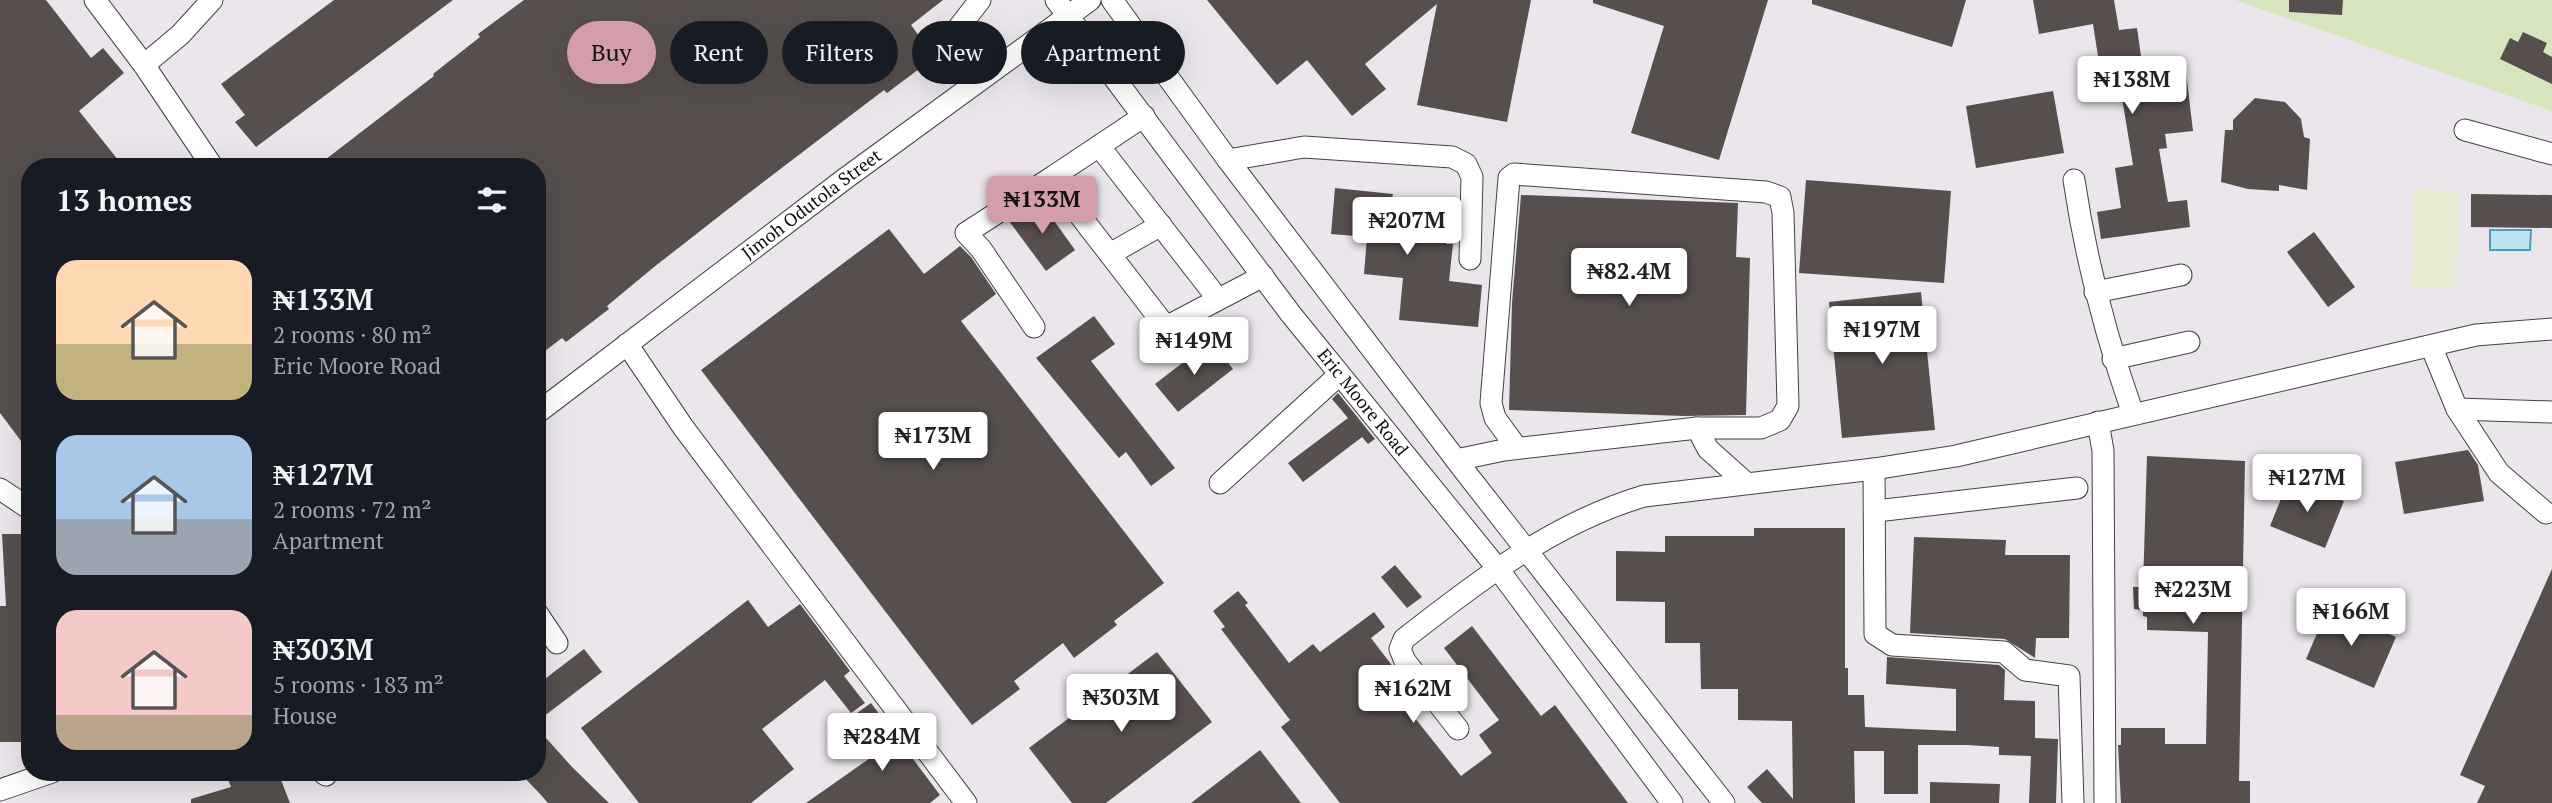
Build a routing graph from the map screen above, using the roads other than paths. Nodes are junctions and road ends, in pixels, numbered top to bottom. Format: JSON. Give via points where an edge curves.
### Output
{"nodes":[{"id":1,"x":95,"y":0,"type":"edge"},
{"id":2,"x":212,"y":0,"type":"edge"},
{"id":3,"x":980,"y":0,"type":"edge"},
{"id":4,"x":1090,"y":0,"type":"edge"},
{"id":5,"x":1112,"y":0,"type":"edge"},
{"id":6,"x":1062,"y":8,"type":"edge"},
{"id":7,"x":964,"y":21,"type":"edge"},
{"id":8,"x":1007,"y":55,"type":"edge"},
{"id":9,"x":144,"y":65,"type":"junction"},
{"id":10,"x":972,"y":84,"type":"edge"},
{"id":11,"x":1144,"y":116,"type":"junction"},
{"id":12,"x":2465,"y":130,"type":"dead end"},
{"id":13,"x":1099,"y":146,"type":"junction"},
{"id":14,"x":2552,"y":154,"type":"edge"},
{"id":15,"x":207,"y":158,"type":"edge"},
{"id":16,"x":1228,"y":160,"type":"junction"},
{"id":17,"x":1052,"y":177,"type":"junction"},
{"id":18,"x":2074,"y":180,"type":"dead end"},
{"id":19,"x":1161,"y":225,"type":"junction"},
{"id":20,"x":1110,"y":254,"type":"junction"},
{"id":21,"x":1470,"y":259,"type":"dead end"},
{"id":22,"x":2181,"y":275,"type":"dead end"},
{"id":23,"x":1263,"y":276,"type":"junction"},
{"id":24,"x":2095,"y":292,"type":"junction"},
{"id":25,"x":1219,"y":299,"type":"junction"},
{"id":26,"x":1034,"y":327,"type":"dead end"},
{"id":27,"x":2552,"y":329,"type":"edge"},
{"id":28,"x":2189,"y":342,"type":"dead end"},
{"id":29,"x":627,"y":344,"type":"junction"},
{"id":30,"x":2431,"y":346,"type":"junction"},
{"id":31,"x":2113,"y":359,"type":"junction"},
{"id":32,"x":1339,"y":376,"type":"junction"},
{"id":33,"x":546,"y":406,"type":"edge"},
{"id":34,"x":2457,"y":409,"type":"junction"},
{"id":35,"x":2552,"y":412,"type":"edge"},
{"id":36,"x":2133,"y":414,"type":"junction"},
{"id":37,"x":2098,"y":422,"type":"junction"},
{"id":38,"x":1698,"y":428,"type":"junction"},
{"id":39,"x":1517,"y":448,"type":"junction"},
{"id":40,"x":1456,"y":460,"type":"junction"},
{"id":41,"x":1874,"y":469,"type":"junction"},
{"id":42,"x":1220,"y":483,"type":"dead end"},
{"id":43,"x":1746,"y":483,"type":"junction"},
{"id":44,"x":2077,"y":488,"type":"dead end"},
{"id":45,"x":0,"y":489,"type":"edge"},
{"id":46,"x":21,"y":503,"type":"edge"},
{"id":47,"x":1876,"y":511,"type":"junction"},
{"id":48,"x":2546,"y":513,"type":"dead end"},
{"id":49,"x":1527,"y":548,"type":"junction"},
{"id":50,"x":1497,"y":569,"type":"junction"},
{"id":51,"x":546,"y":626,"type":"edge"},
{"id":52,"x":557,"y":643,"type":"dead end"},
{"id":53,"x":1458,"y":729,"type":"dead end"},
{"id":54,"x":26,"y":781,"type":"edge"},
{"id":55,"x":0,"y":790,"type":"edge"},
{"id":56,"x":966,"y":803,"type":"edge"},
{"id":57,"x":1672,"y":803,"type":"edge"},
{"id":58,"x":1724,"y":803,"type":"edge"},
{"id":59,"x":2073,"y":803,"type":"edge"},
{"id":60,"x":2105,"y":803,"type":"edge"}],
"edges":[{"from":1,"to":9,"type":"street"},
{"from":2,"to":9,"type":"street"},
{"from":3,"to":7,"type":"street"},
{"from":4,"to":6,"type":"street","name":"Jimoh Odutola Street"},
{"from":5,"to":16,"type":"street"},
{"from":6,"to":8,"type":"street","name":"Jimoh Odutola Street"},
{"from":6,"to":11,"type":"street","name":"Eric Moore Road"},
{"from":9,"to":15,"type":"street"},
{"from":10,"to":29,"type":"street","name":"Jimoh Odutola Street"},
{"from":11,"to":13,"type":"street"},
{"from":11,"to":23,"type":"street","name":"Eric Moore Road"},
{"from":12,"to":14,"type":"street"},
{"from":13,"to":17,"type":"street"},
{"from":13,"to":19,"type":"street"},
{"from":16,"to":21,"type":"street","via":[[1304,147],[1452,157],[1466,164],[1472,177]]},
{"from":16,"to":40,"type":"street"},
{"from":17,"to":20,"type":"street"},
{"from":17,"to":26,"type":"street","via":[[966,233]]},
{"from":18,"to":24,"type":"street"},
{"from":19,"to":20,"type":"street"},
{"from":19,"to":25,"type":"street"},
{"from":20,"to":25,"type":"street","via":[[1166,327]]},
{"from":22,"to":24,"type":"street"},
{"from":23,"to":25,"type":"street"},
{"from":23,"to":32,"type":"street","name":"Eric Moore Road"},
{"from":24,"to":31,"type":"street"},
{"from":27,"to":30,"type":"street","via":[[2476,335]]},
{"from":28,"to":31,"type":"street"},
{"from":29,"to":33,"type":"street","name":"Jimoh Odutola Street"},
{"from":29,"to":56,"type":"street","via":[[683,427]]},
{"from":30,"to":34,"type":"street"},
{"from":30,"to":36,"type":"street"},
{"from":31,"to":36,"type":"street"},
{"from":32,"to":42,"type":"street"},
{"from":32,"to":50,"type":"street","name":"Eric Moore Road"},
{"from":34,"to":35,"type":"street"},
{"from":34,"to":48,"type":"street","via":[[2498,473]]},
{"from":36,"to":37,"type":"street"},
{"from":37,"to":41,"type":"street","via":[[1956,456]]},
{"from":37,"to":60,"type":"street","via":[[2103,451]]},
{"from":38,"to":39,"type":"street"},
{"from":38,"to":39,"type":"street","via":[[1761,428],[1780,420],[1788,406],[1780,197],[1766,192],[1514,174],[1508,183],[1491,403],[1495,418]]},
{"from":38,"to":43,"type":"street","via":[[1708,449]]},
{"from":39,"to":40,"type":"street"},
{"from":40,"to":49,"type":"street"},
{"from":41,"to":43,"type":"street"},
{"from":41,"to":47,"type":"street"},
{"from":43,"to":49,"type":"street","via":[[1644,496],[1608,507]]},
{"from":44,"to":47,"type":"street"},
{"from":45,"to":46,"type":"street"},
{"from":47,"to":59,"type":"street","via":[[1875,634],[1892,645],[2004,652],[2025,670],[2069,676]]},
{"from":49,"to":50,"type":"street"},
{"from":49,"to":58,"type":"street"},
{"from":50,"to":53,"type":"street","via":[[1404,639],[1400,649]]},
{"from":50,"to":57,"type":"street","name":"Eric Moore Road"},
{"from":51,"to":52,"type":"street"},
{"from":54,"to":55,"type":"street"}]}
